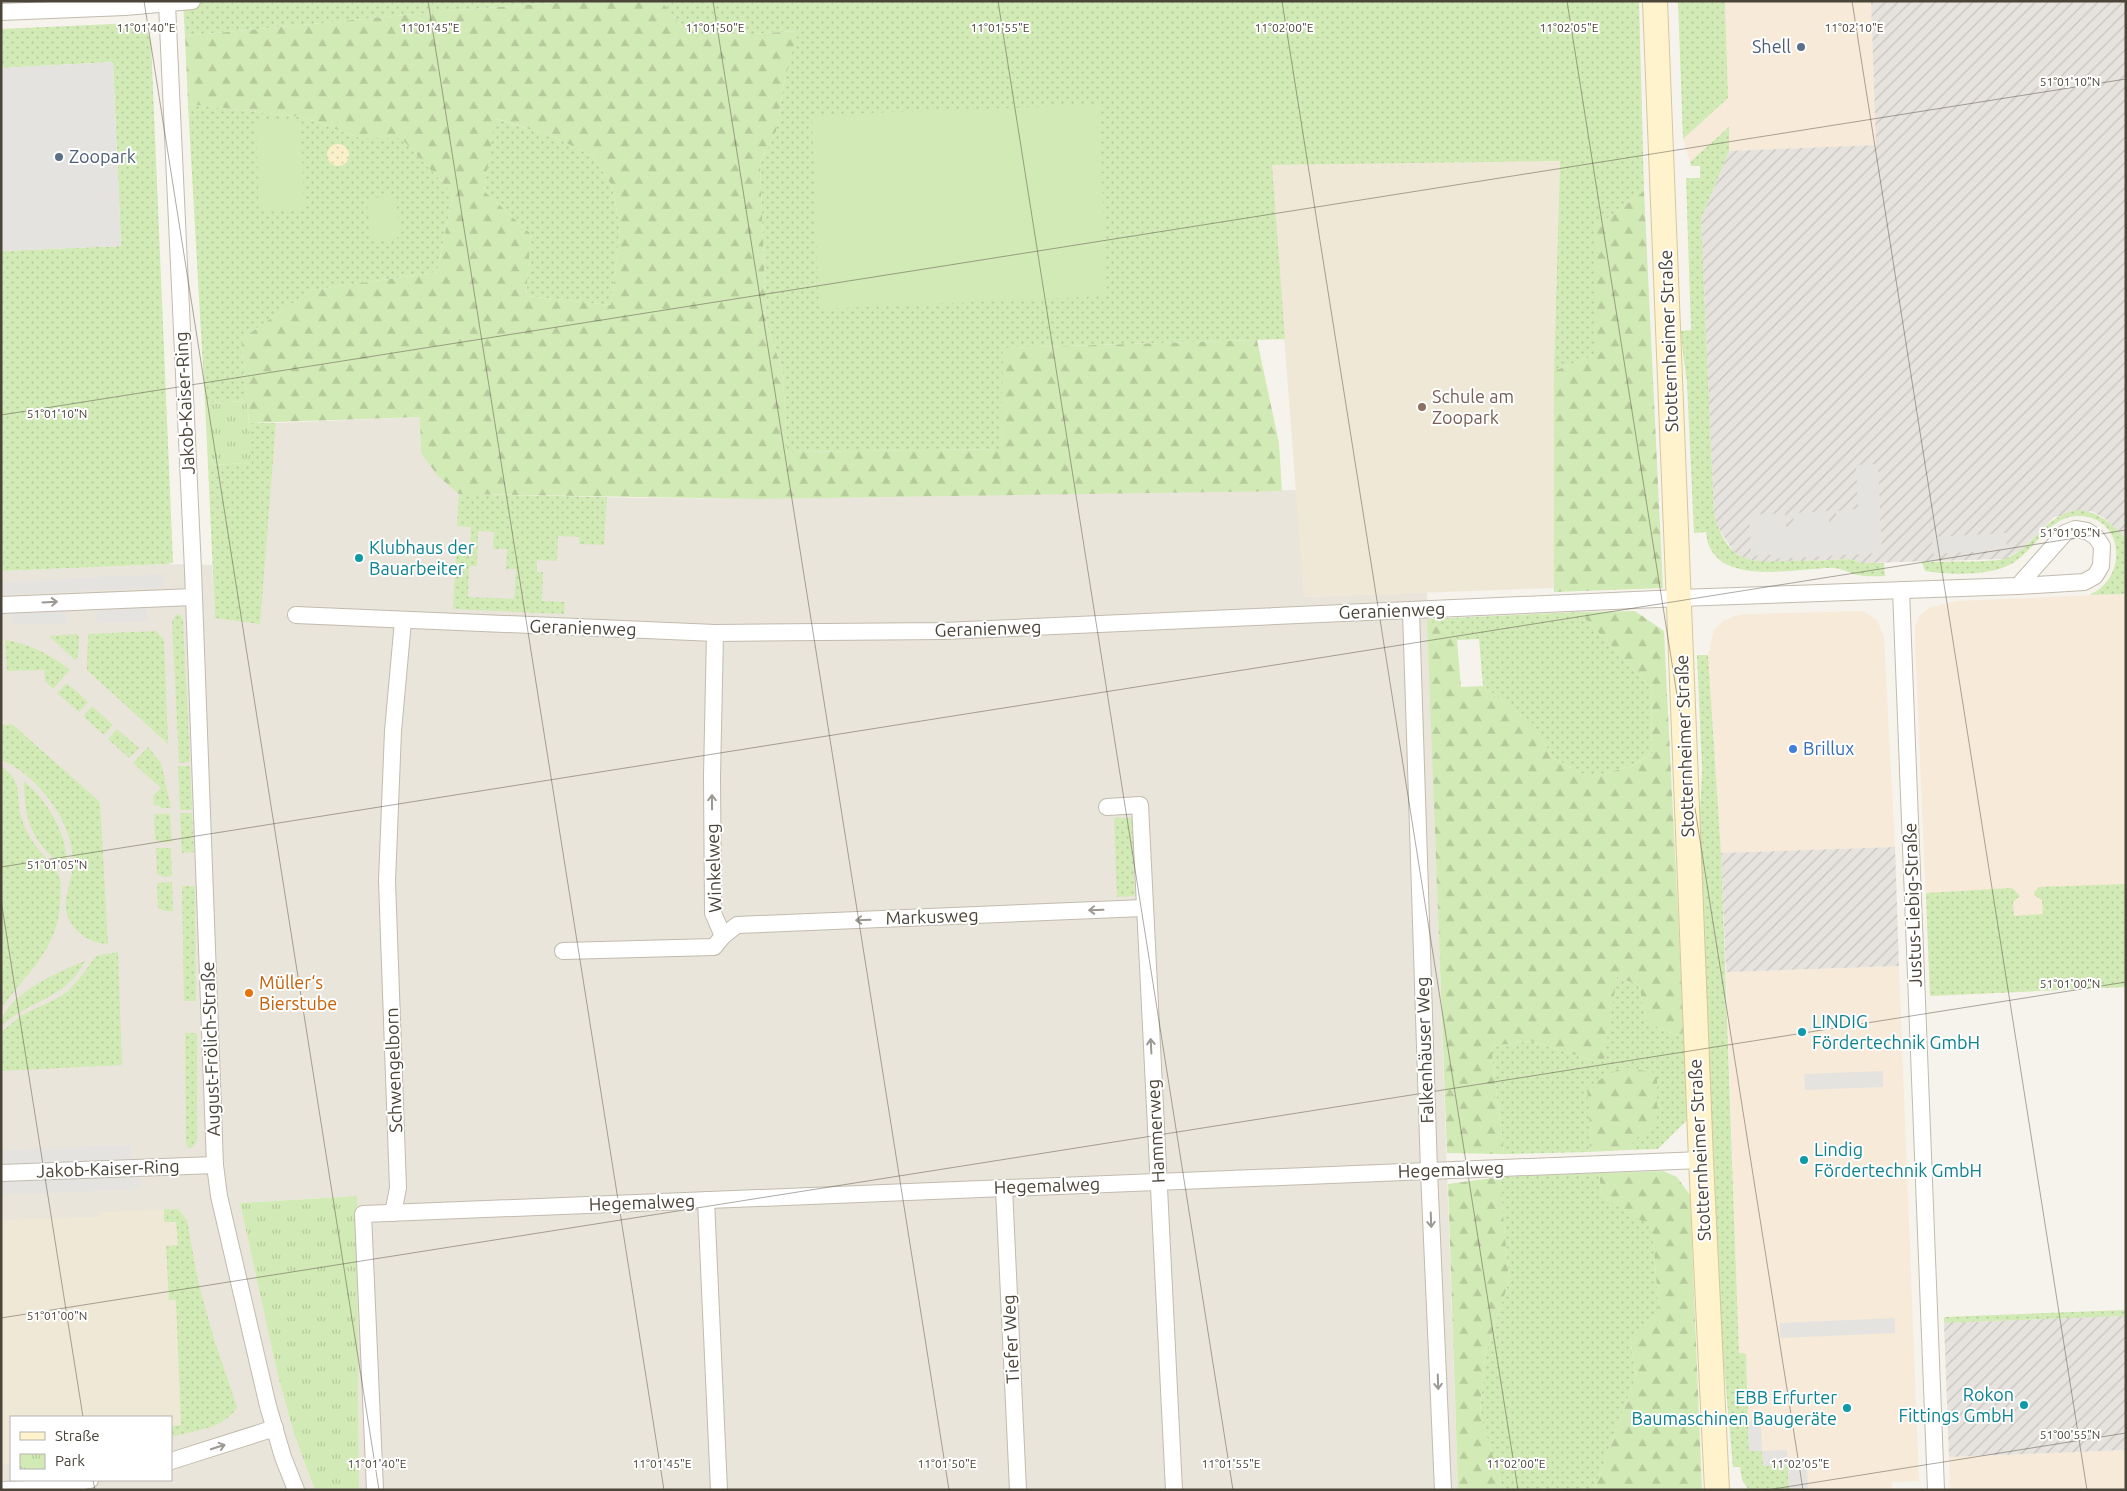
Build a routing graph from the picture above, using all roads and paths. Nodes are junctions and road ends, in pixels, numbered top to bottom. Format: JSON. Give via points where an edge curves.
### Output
{"nodes":[{"id":1,"x":192,"y":1,"type":"edge"},
{"id":2,"x":1655,"y":1,"type":"edge"},
{"id":3,"x":167,"y":10,"type":"junction"},
{"id":4,"x":1,"y":12,"type":"edge"},
{"id":5,"x":2018,"y":586,"type":"junction"},
{"id":6,"x":1901,"y":590,"type":"junction"},
{"id":7,"x":193,"y":597,"type":"junction"},
{"id":8,"x":1679,"y":598,"type":"junction"},
{"id":9,"x":1,"y":604,"type":"edge"},
{"id":10,"x":1411,"y":611,"type":"junction"},
{"id":11,"x":296,"y":615,"type":"dead end"},
{"id":12,"x":403,"y":621,"type":"junction"},
{"id":13,"x":715,"y":633,"type":"junction"},
{"id":14,"x":1107,"y":807,"type":"dead end"},
{"id":15,"x":1144,"y":908,"type":"junction"},
{"id":16,"x":723,"y":936,"type":"junction"},
{"id":17,"x":563,"y":951,"type":"dead end"},
{"id":18,"x":1700,"y":1160,"type":"junction"},
{"id":19,"x":215,"y":1165,"type":"junction"},
{"id":20,"x":1429,"y":1171,"type":"junction"},
{"id":21,"x":1,"y":1173,"type":"edge"},
{"id":22,"x":1158,"y":1182,"type":"junction"},
{"id":23,"x":1004,"y":1188,"type":"junction"},
{"id":24,"x":706,"y":1200,"type":"junction"},
{"id":25,"x":393,"y":1213,"type":"junction"},
{"id":26,"x":274,"y":1428,"type":"junction"},
{"id":27,"x":172,"y":1461,"type":"edge"},
{"id":28,"x":83,"y":1481,"type":"edge"},
{"id":29,"x":1,"y":1490,"type":"edge"},
{"id":30,"x":296,"y":1490,"type":"edge"},
{"id":31,"x":375,"y":1490,"type":"edge"},
{"id":32,"x":719,"y":1490,"type":"edge"},
{"id":33,"x":1018,"y":1490,"type":"edge"},
{"id":34,"x":1174,"y":1490,"type":"edge"},
{"id":35,"x":1443,"y":1490,"type":"edge"},
{"id":36,"x":1717,"y":1490,"type":"edge"},
{"id":37,"x":1936,"y":1490,"type":"edge"}],
"edges":[{"from":1,"to":3,"type":"street"},
{"from":2,"to":8,"type":"main road","name":"Stotternheimer Straße"},
{"from":3,"to":4,"type":"street"},
{"from":3,"to":7,"type":"street","name":"Jakob-Kaiser-Ring"},
{"from":5,"to":5,"type":"street","via":[[2084,582],[2095,576],[2101,566],[2102,546],[2086,531],[2074,529],[2065,533]]},
{"from":5,"to":6,"type":"street"},
{"from":6,"to":8,"type":"street"},
{"from":6,"to":37,"type":"street","name":"Justus-Liebig-Straße"},
{"from":9,"to":7,"type":"street","one_way":true},
{"from":7,"to":19,"type":"street","name":"August-Frölich-Straße"},
{"from":8,"to":10,"type":"street","name":"Geranienweg"},
{"from":8,"to":18,"type":"main road","name":"Stotternheimer Straße"},
{"from":10,"to":13,"type":"street","name":"Geranienweg","via":[[944,631]]},
{"from":10,"to":20,"type":"street","name":"Falkenhäuser Weg"},
{"from":11,"to":12,"type":"street","name":"Geranienweg"},
{"from":12,"to":13,"type":"street","name":"Geranienweg"},
{"from":12,"to":25,"type":"street","name":"Schwengelborn","via":[[387,881],[398,1188]]},
{"from":16,"to":13,"type":"street","name":"Winkelweg","one_way":true,"via":[[713,912]]},
{"from":14,"to":15,"type":"street","name":"Hammerweg","via":[[1140,805]]},
{"from":15,"to":16,"type":"street","name":"Markusweg","one_way":true,"via":[[737,925]]},
{"from":22,"to":15,"type":"street","name":"Hammerweg","one_way":true},
{"from":16,"to":17,"type":"street","name":"Winkelweg","via":[[714,947]]},
{"from":18,"to":20,"type":"street","name":"Hegemalweg"},
{"from":18,"to":36,"type":"main road","name":"Stotternheimer Straße"},
{"from":19,"to":21,"type":"street","name":"Jakob-Kaiser-Ring"},
{"from":19,"to":26,"type":"street","name":"August-Frölich-Straße","via":[[219,1196]]},
{"from":20,"to":22,"type":"street","name":"Hegemalweg"},
{"from":20,"to":35,"type":"street","name":"Falkenhäuser Weg","one_way":true},
{"from":22,"to":23,"type":"street","name":"Hegemalweg"},
{"from":22,"to":34,"type":"street","name":"Hammerweg"},
{"from":23,"to":24,"type":"street","name":"Hegemalweg"},
{"from":23,"to":33,"type":"street","name":"Tiefer Weg"},
{"from":24,"to":25,"type":"street","name":"Hegemalweg"},
{"from":24,"to":32,"type":"street"},
{"from":25,"to":31,"type":"street","via":[[362,1214]]},
{"from":27,"to":26,"type":"street","one_way":true},
{"from":26,"to":30,"type":"street","name":"August-Frölich-Straße"},
{"from":28,"to":29,"type":"street"}]}
